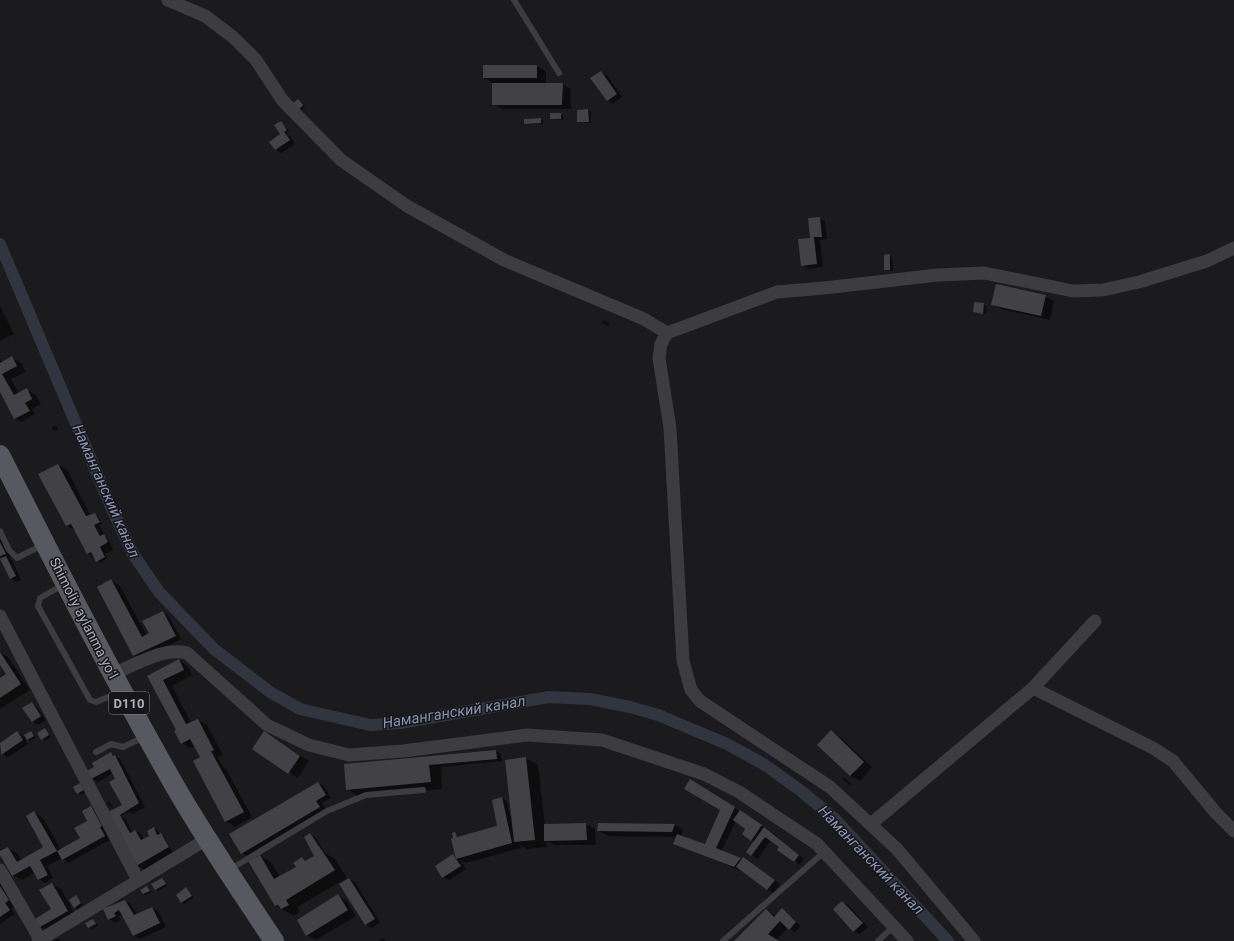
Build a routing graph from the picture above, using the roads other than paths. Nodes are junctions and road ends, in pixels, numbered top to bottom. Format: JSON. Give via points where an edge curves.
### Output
{"nodes":[{"id":1,"x":168,"y":0,"type":"edge"},
{"id":2,"x":514,"y":0,"type":"edge"},
{"id":3,"x":559,"y":73,"type":"dead end"},
{"id":4,"x":1234,"y":248,"type":"edge"},
{"id":5,"x":667,"y":333,"type":"junction"},
{"id":6,"x":0,"y":455,"type":"edge"},
{"id":7,"x":0,"y":531,"type":"edge"},
{"id":8,"x":46,"y":544,"type":"junction"},
{"id":9,"x":66,"y":583,"type":"junction"},
{"id":10,"x":0,"y":616,"type":"edge"},
{"id":11,"x":1095,"y":621,"type":"dead end"},
{"id":12,"x":113,"y":674,"type":"junction"},
{"id":13,"x":1033,"y":688,"type":"junction"},
{"id":14,"x":122,"y":691,"type":"junction"},
{"id":15,"x":147,"y":736,"type":"junction"},
{"id":16,"x":96,"y":752,"type":"dead end"},
{"id":17,"x":423,"y":790,"type":"dead end"},
{"id":18,"x":870,"y":824,"type":"junction"},
{"id":19,"x":1234,"y":831,"type":"edge"},
{"id":20,"x":207,"y":839,"type":"junction"},
{"id":21,"x":824,"y":852,"type":"junction"},
{"id":22,"x":0,"y":870,"type":"edge"},
{"id":23,"x":228,"y":870,"type":"junction"},
{"id":24,"x":138,"y":880,"type":"junction"},
{"id":25,"x":893,"y":927,"type":"junction"},
{"id":26,"x":40,"y":941,"type":"edge"},
{"id":27,"x":274,"y":941,"type":"edge"},
{"id":28,"x":723,"y":941,"type":"edge"},
{"id":29,"x":878,"y":941,"type":"edge"},
{"id":30,"x":907,"y":941,"type":"edge"},
{"id":31,"x":974,"y":941,"type":"edge"}],
"edges":[{"from":1,"to":5,"type":"street","via":[[205,16],[233,37],[256,60],[284,101],[341,160],[407,206],[504,260],[644,319]]},
{"from":2,"to":3,"type":"lane"},
{"from":4,"to":5,"type":"street","via":[[1199,263],[1139,282],[1103,290],[1074,291],[984,273],[938,275],[777,292]]},
{"from":5,"to":18,"type":"street","via":[[661,344],[659,358],[670,428],[683,661],[692,690],[700,701],[830,787]]},
{"from":6,"to":8,"type":"main road","name":"Shimoliy aylanma yoʻl","number":"D110"},
{"from":7,"to":8,"type":"lane","via":[[17,558]]},
{"from":8,"to":9,"type":"main road","name":"Shimoliy aylanma yoʻl","number":"D110"},
{"from":9,"to":12,"type":"main road","name":"Shimoliy aylanma yoʻl","number":"D110"},
{"from":9,"to":14,"type":"lane","via":[[40,598],[38,606],[90,700],[96,702]]},
{"from":10,"to":24,"type":"street"},
{"from":11,"to":13,"type":"street"},
{"from":12,"to":14,"type":"main road","name":"Shimoliy aylanma yoʻl","number":"D110"},
{"from":12,"to":21,"type":"street","via":[[160,654],[176,650],[187,653],[268,725],[309,744],[349,754],[403,751],[526,735],[602,740],[704,774],[739,792],[817,844]]},
{"from":13,"to":18,"type":"street"},
{"from":13,"to":19,"type":"street","via":[[1153,748],[1173,761]]},
{"from":14,"to":15,"type":"main road","name":"Shimoliy aylanma yoʻl","number":"D110"},
{"from":15,"to":16,"type":"lane","via":[[123,747],[112,744]]},
{"from":15,"to":20,"type":"main road","name":"Shimoliy aylanma yoʻl","number":"D110"},
{"from":17,"to":23,"type":"lane","via":[[366,795],[327,810]]},
{"from":18,"to":31,"type":"street","via":[[897,849]]},
{"from":20,"to":23,"type":"main road","name":"Shimoliy aylanma yoʻl","number":"D110"},
{"from":20,"to":24,"type":"street"},
{"from":21,"to":25,"type":"street"},
{"from":21,"to":28,"type":"lane"},
{"from":22,"to":26,"type":"street"},
{"from":23,"to":27,"type":"main road","name":"Shimoliy aylanma yoʻl","number":"D110"},
{"from":24,"to":26,"type":"street"},
{"from":25,"to":29,"type":"lane"},
{"from":25,"to":30,"type":"street"}]}
